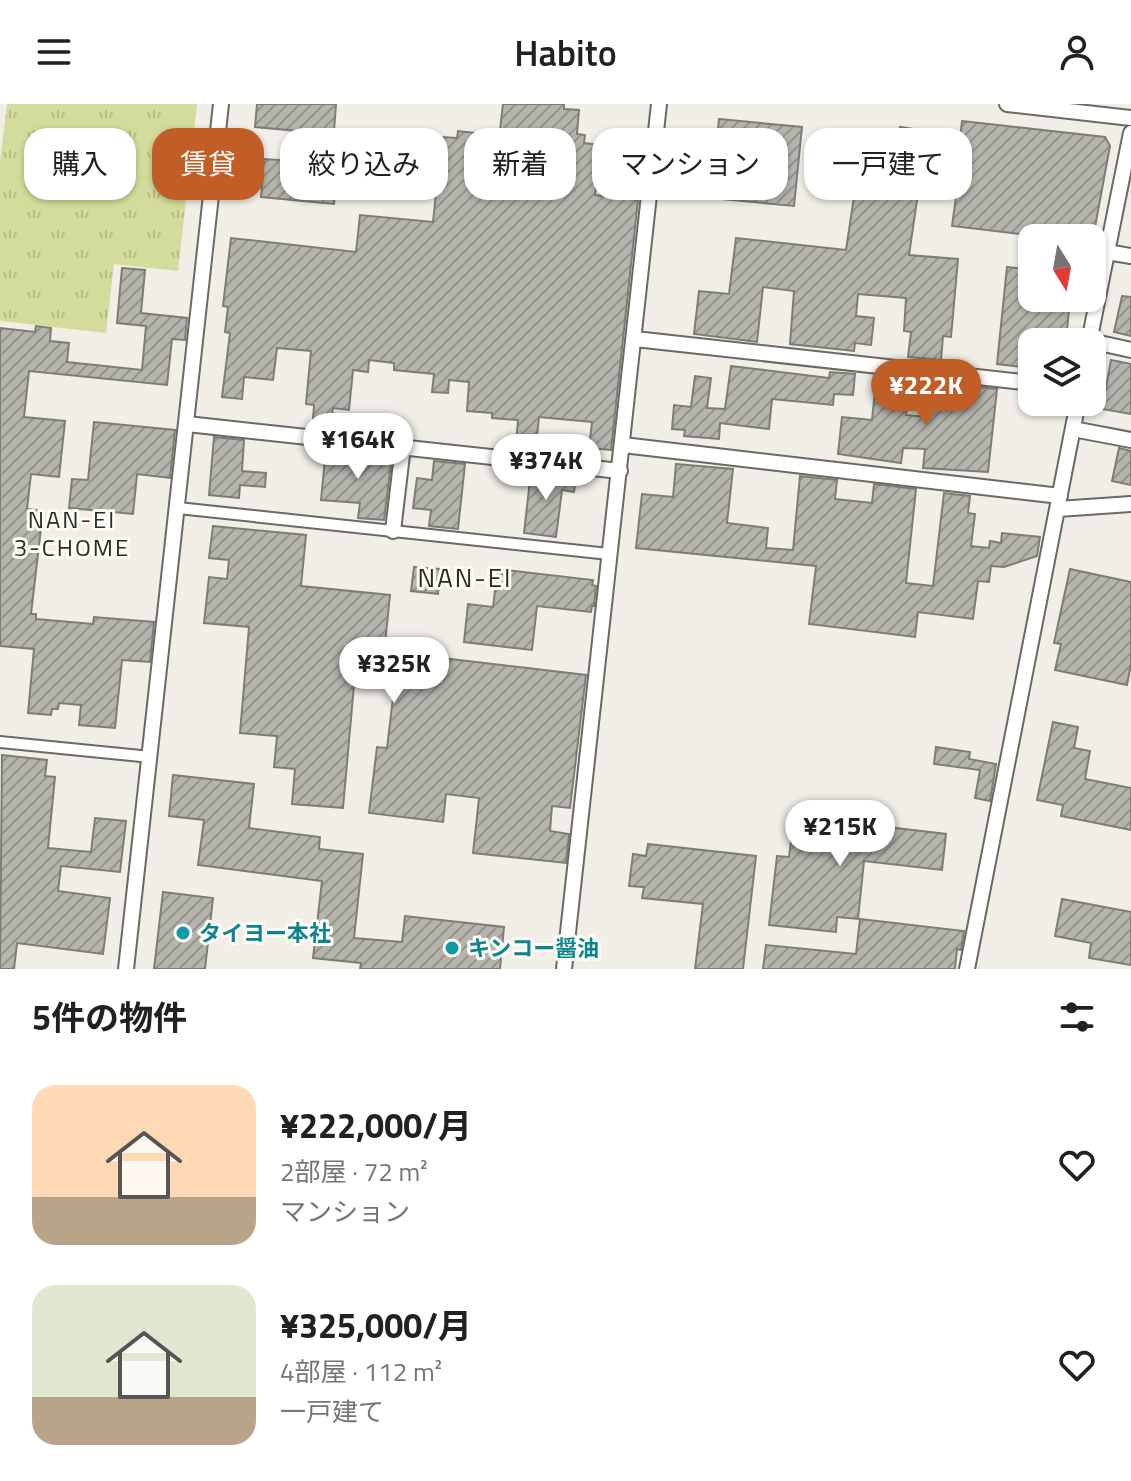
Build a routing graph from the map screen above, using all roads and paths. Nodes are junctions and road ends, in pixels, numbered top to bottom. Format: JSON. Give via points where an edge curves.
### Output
{"nodes":[{"id":1,"x":221,"y":104,"type":"edge"},
{"id":2,"x":659,"y":104,"type":"edge"},
{"id":3,"x":1007,"y":104,"type":"edge"},
{"id":4,"x":1131,"y":118,"type":"edge"},
{"id":5,"x":1131,"y":133,"type":"edge"},
{"id":6,"x":1107,"y":252,"type":"junction"},
{"id":7,"x":1131,"y":256,"type":"edge"},
{"id":8,"x":1093,"y":328,"type":"edge"},
{"id":9,"x":635,"y":339,"type":"junction"},
{"id":10,"x":1106,"y":345,"type":"edge"},
{"id":11,"x":1131,"y":350,"type":"edge"},
{"id":12,"x":1018,"y":381,"type":"edge"},
{"id":13,"x":1075,"y":416,"type":"edge"},
{"id":14,"x":187,"y":424,"type":"junction"},
{"id":15,"x":1073,"y":429,"type":"junction"},
{"id":16,"x":1131,"y":440,"type":"edge"},
{"id":17,"x":623,"y":445,"type":"junction"},
{"id":18,"x":403,"y":446,"type":"junction"},
{"id":19,"x":620,"y":471,"type":"junction"},
{"id":20,"x":1059,"y":503,"type":"junction"},
{"id":21,"x":1131,"y":504,"type":"edge"},
{"id":22,"x":178,"y":508,"type":"junction"},
{"id":23,"x":393,"y":531,"type":"junction"},
{"id":24,"x":609,"y":554,"type":"junction"},
{"id":25,"x":0,"y":742,"type":"edge"},
{"id":26,"x":151,"y":757,"type":"junction"},
{"id":27,"x":126,"y":969,"type":"edge"},
{"id":28,"x":564,"y":969,"type":"edge"},
{"id":29,"x":967,"y":969,"type":"edge"}],
"edges":[{"from":1,"to":14,"type":"street"},
{"from":2,"to":9,"type":"street"},
{"from":3,"to":4,"type":"street"},
{"from":5,"to":6,"type":"street"},
{"from":6,"to":7,"type":"street"},
{"from":6,"to":8,"type":"street"},
{"from":9,"to":12,"type":"street"},
{"from":9,"to":17,"type":"street"},
{"from":10,"to":11,"type":"street"},
{"from":13,"to":15,"type":"street"},
{"from":14,"to":18,"type":"street"},
{"from":14,"to":22,"type":"street"},
{"from":15,"to":16,"type":"street"},
{"from":15,"to":20,"type":"street"},
{"from":17,"to":19,"type":"street"},
{"from":17,"to":20,"type":"street"},
{"from":18,"to":19,"type":"street"},
{"from":18,"to":23,"type":"street"},
{"from":19,"to":24,"type":"street"},
{"from":20,"to":21,"type":"street"},
{"from":20,"to":29,"type":"street"},
{"from":22,"to":23,"type":"street"},
{"from":22,"to":26,"type":"street"},
{"from":23,"to":24,"type":"street"},
{"from":24,"to":28,"type":"street"},
{"from":25,"to":26,"type":"street"},
{"from":26,"to":27,"type":"street"}]}
